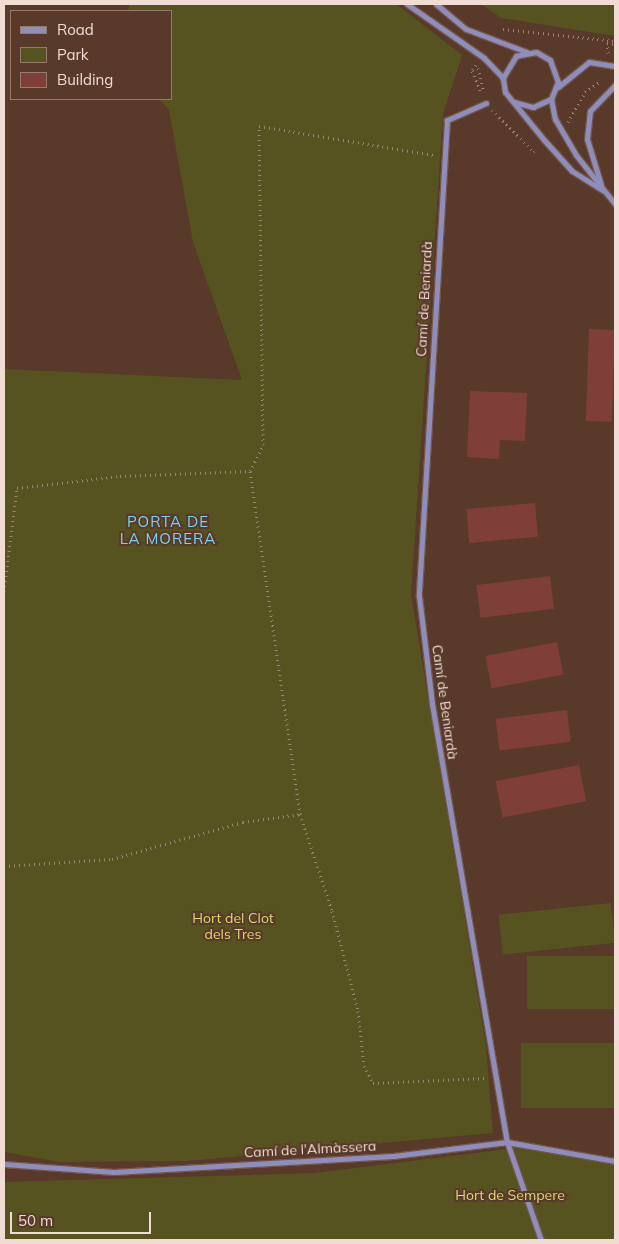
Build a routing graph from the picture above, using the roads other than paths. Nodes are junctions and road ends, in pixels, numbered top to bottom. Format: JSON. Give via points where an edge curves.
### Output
{"nodes":[{"id":1,"x":407,"y":4,"type":"edge"},
{"id":2,"x":436,"y":4,"type":"edge"},
{"id":3,"x":528,"y":52,"type":"junction"},
{"id":4,"x":615,"y":66,"type":"edge"},
{"id":5,"x":503,"y":78,"type":"junction"},
{"id":6,"x":615,"y":85,"type":"edge"},
{"id":7,"x":556,"y":90,"type":"junction"},
{"id":8,"x":550,"y":99,"type":"junction"},
{"id":9,"x":514,"y":102,"type":"junction"},
{"id":10,"x":486,"y":103,"type":"dead end"},
{"id":11,"x":603,"y":190,"type":"junction"},
{"id":12,"x":615,"y":204,"type":"edge"},
{"id":13,"x":507,"y":1142,"type":"junction"},
{"id":14,"x":615,"y":1161,"type":"edge"},
{"id":15,"x":4,"y":1164,"type":"edge"},
{"id":16,"x":541,"y":1240,"type":"edge"}],
"edges":[{"from":1,"to":5,"type":"street","via":[[484,58]]},
{"from":2,"to":3,"type":"street","via":[[466,29]]},
{"from":3,"to":5,"type":"street","via":[[516,56]]},
{"from":3,"to":7,"type":"street","via":[[550,60],[558,74]]},
{"from":4,"to":7,"type":"street","via":[[589,62],[573,71]]},
{"from":5,"to":9,"type":"street"},
{"from":6,"to":11,"type":"street","via":[[590,111],[587,139]]},
{"from":7,"to":8,"type":"street"},
{"from":8,"to":9,"type":"street","via":[[533,107]]},
{"from":8,"to":11,"type":"street","via":[[572,148]]},
{"from":9,"to":11,"type":"street","via":[[572,170]]},
{"from":10,"to":13,"type":"street","name":"Camí de Beniardà","via":[[447,120],[419,596],[432,704]]},
{"from":11,"to":12,"type":"street"},
{"from":13,"to":14,"type":"street","name":"Camí de l'Almàssera"},
{"from":13,"to":15,"type":"street","name":"Camí de l'Almàssera","via":[[393,1156],[114,1172]]},
{"from":13,"to":16,"type":"street","name":"Camí de Beniardà"}]}
